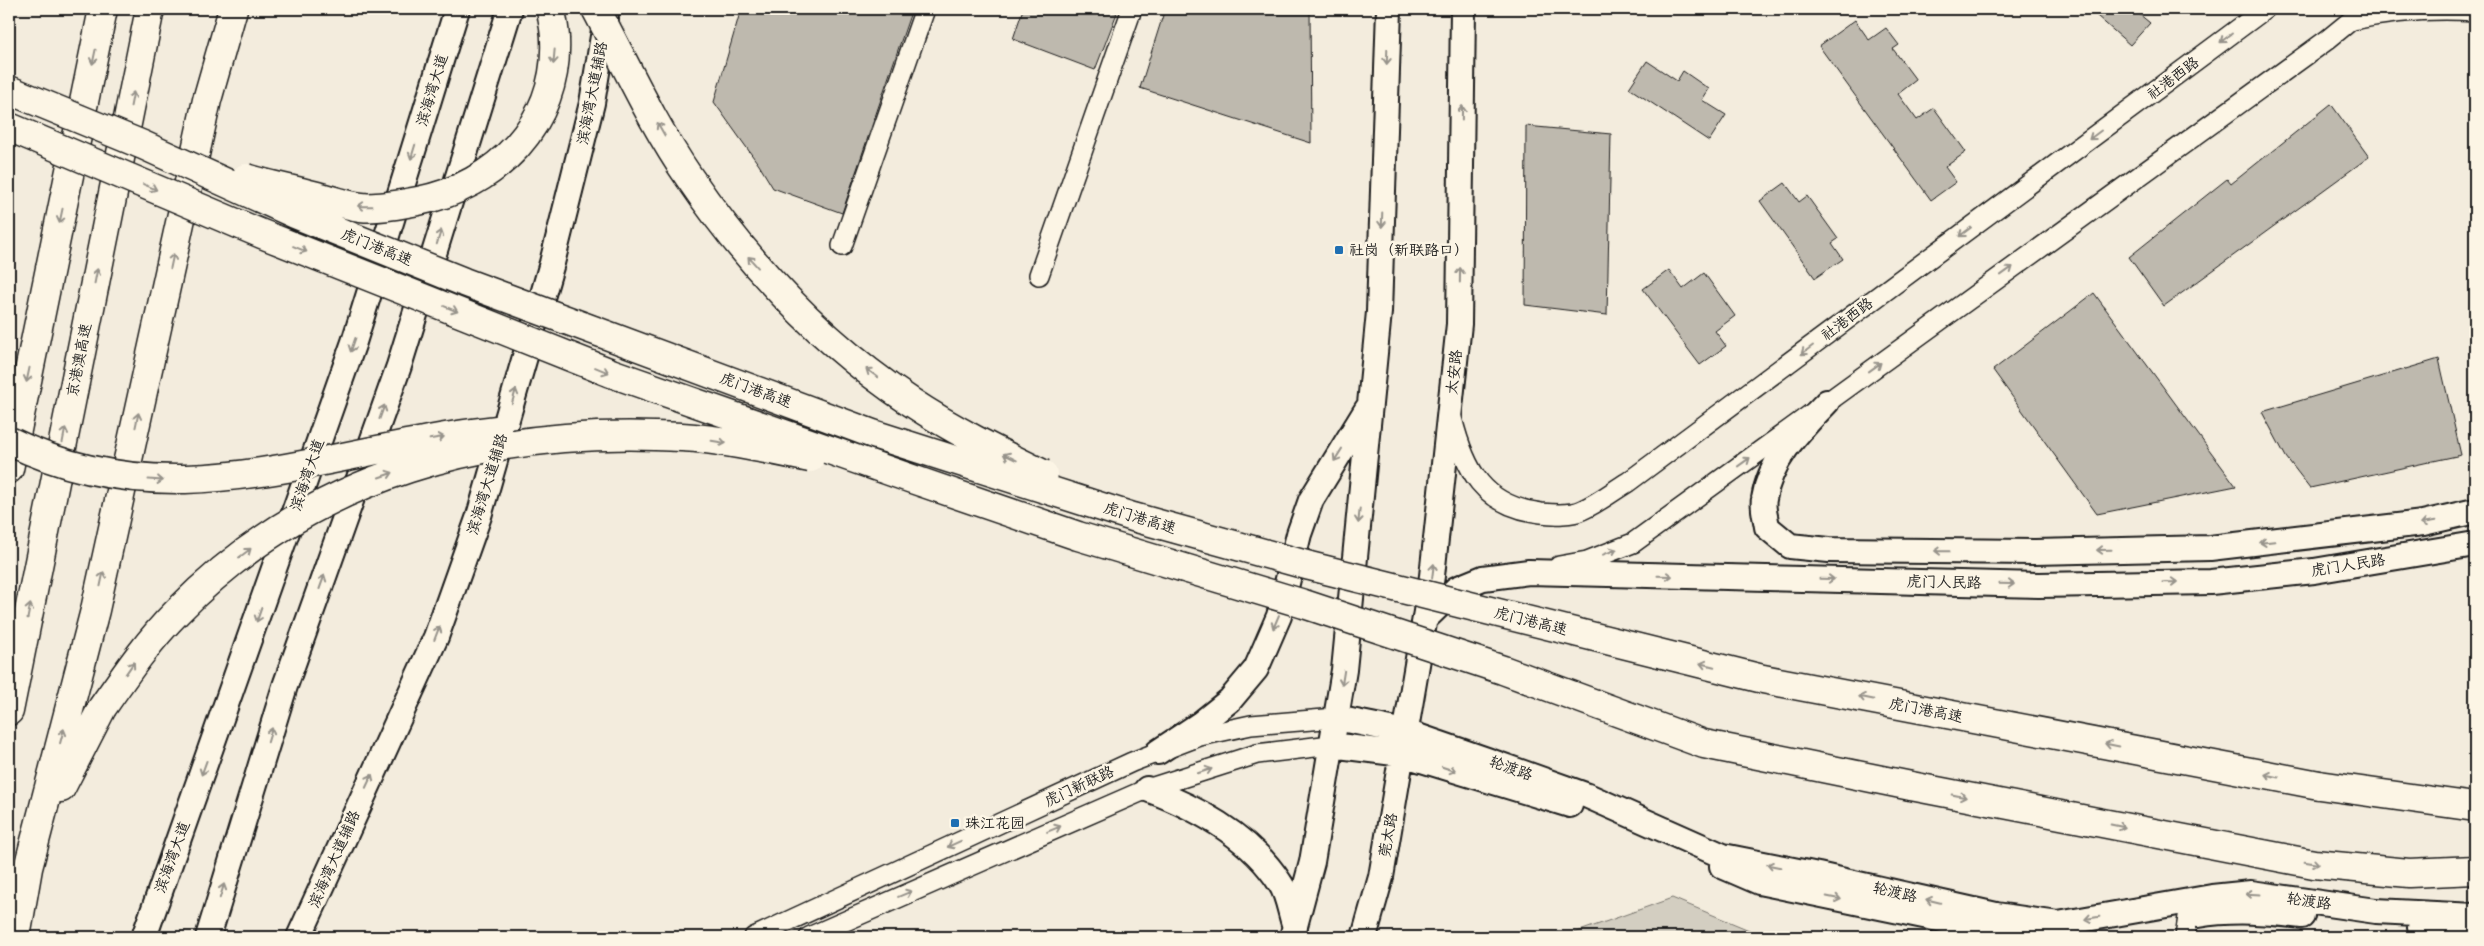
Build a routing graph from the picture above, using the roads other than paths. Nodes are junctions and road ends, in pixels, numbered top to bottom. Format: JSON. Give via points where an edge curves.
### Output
{"nodes":[{"id":1,"x":104,"y":9,"type":"edge"},
{"id":2,"x":150,"y":9,"type":"edge"},
{"id":3,"x":233,"y":9,"type":"edge"},
{"id":4,"x":457,"y":9,"type":"edge"},
{"id":5,"x":510,"y":9,"type":"edge"},
{"id":6,"x":551,"y":9,"type":"edge"},
{"id":7,"x":596,"y":9,"type":"edge"},
{"id":8,"x":608,"y":9,"type":"edge"},
{"id":9,"x":925,"y":9,"type":"edge"},
{"id":10,"x":1132,"y":9,"type":"edge"},
{"id":11,"x":1389,"y":9,"type":"edge"},
{"id":12,"x":1463,"y":9,"type":"edge"},
{"id":13,"x":2265,"y":9,"type":"edge"},
{"id":14,"x":2475,"y":12,"type":"edge"},
{"id":15,"x":2358,"y":14,"type":"edge"},
{"id":16,"x":9,"y":90,"type":"edge"},
{"id":17,"x":9,"y":127,"type":"edge"},
{"id":18,"x":143,"y":145,"type":"junction"},
{"id":19,"x":842,"y":246,"type":"dead end"},
{"id":20,"x":1039,"y":275,"type":"dead end"},
{"id":21,"x":1371,"y":398,"type":"junction"},
{"id":22,"x":1827,"y":402,"type":"junction"},
{"id":23,"x":1450,"y":409,"type":"junction"},
{"id":24,"x":684,"y":437,"type":"junction"},
{"id":25,"x":9,"y":442,"type":"edge"},
{"id":26,"x":9,"y":469,"type":"edge"},
{"id":27,"x":912,"y":479,"type":"junction"},
{"id":28,"x":2475,"y":511,"type":"edge"},
{"id":29,"x":1133,"y":517,"type":"junction"},
{"id":30,"x":2475,"y":544,"type":"edge"},
{"id":31,"x":1528,"y":572,"type":"junction"},
{"id":32,"x":1425,"y":619,"type":"junction"},
{"id":33,"x":9,"y":711,"type":"edge"},
{"id":34,"x":1336,"y":718,"type":"junction"},
{"id":35,"x":1404,"y":743,"type":"junction"},
{"id":36,"x":1331,"y":745,"type":"junction"},
{"id":37,"x":1158,"y":752,"type":"junction"},
{"id":38,"x":1147,"y":789,"type":"junction"},
{"id":39,"x":2475,"y":807,"type":"edge"},
{"id":40,"x":28,"y":868,"type":"junction"},
{"id":41,"x":2475,"y":870,"type":"edge"},
{"id":42,"x":2475,"y":916,"type":"edge"},
{"id":43,"x":2186,"y":927,"type":"edge"},
{"id":44,"x":1293,"y":932,"type":"edge"},
{"id":45,"x":2475,"y":934,"type":"edge"},
{"id":46,"x":16,"y":937,"type":"edge"},
{"id":47,"x":144,"y":937,"type":"edge"},
{"id":48,"x":208,"y":937,"type":"edge"},
{"id":49,"x":299,"y":937,"type":"edge"},
{"id":50,"x":754,"y":937,"type":"edge"},
{"id":51,"x":809,"y":937,"type":"edge"},
{"id":52,"x":1364,"y":937,"type":"edge"},
{"id":53,"x":2054,"y":937,"type":"edge"},
{"id":54,"x":2073,"y":937,"type":"edge"}],
"edges":[{"from":1,"to":26,"type":"highway","one_way":true},
{"from":33,"to":2,"type":"highway","name":"京港澳高速","one_way":true},
{"from":40,"to":3,"type":"highway","one_way":true,"via":[[96,610],[207,100]]},
{"from":4,"to":47,"type":"main road","name":"滨海湾大道","one_way":true,"bridge":true,"via":[[367,299]]},
{"from":48,"to":5,"type":"main road","one_way":true,"bridge":true,"via":[[285,686],[399,366]]},
{"from":6,"to":18,"type":"highway","one_way":true,"bridge":true,"via":[[555,40],[552,74],[542,107],[525,137],[502,163],[474,183],[442,196],[362,208],[249,179]]},
{"from":29,"to":7,"type":"highway","one_way":true,"bridge":true,"via":[[979,442],[911,402],[847,354],[788,300],[735,241],[688,176]]},
{"from":49,"to":8,"type":"main road","name":"滨海湾大道辅路","one_way":true,"via":[[436,637],[479,516],[552,263],[583,142]]},
{"from":9,"to":19,"type":"street"},
{"from":10,"to":20,"type":"street"},
{"from":11,"to":21,"type":"main road","one_way":true,"via":[[1379,312]]},
{"from":23,"to":12,"type":"main road","name":"太安路","one_way":true,"via":[[1459,324]]},
{"from":13,"to":23,"type":"street","name":"社港西路","one_way":true,"via":[[1628,482],[1581,511],[1556,515],[1523,511],[1495,499],[1473,476],[1458,443]]},
{"from":14,"to":15,"type":"street","via":[[2445,9]]},
{"from":22,"to":15,"type":"street","one_way":true,"via":[[2327,40]]},
{"from":16,"to":18,"type":"highway","name":"虎门港高速","bridge":true},
{"from":17,"to":27,"type":"highway","name":"虎门港高速","one_way":true,"bridge":true,"via":[[262,234],[611,373]]},
{"from":18,"to":29,"type":"highway","name":"虎门港高速","bridge":true,"via":[[295,214],[483,289],[873,434]]},
{"from":21,"to":34,"type":"main road","one_way":true,"via":[[1344,670]]},
{"from":21,"to":37,"type":"main road","one_way":true,"via":[[1364,416],[1311,500],[1299,534],[1279,616],[1256,669],[1230,700]]},
{"from":28,"to":22,"type":"main road","name":"虎门人民路","one_way":true,"via":[[2423,523],[2210,548],[2026,552],[1829,550],[1790,546],[1767,527],[1763,501],[1773,468],[1798,432]]},
{"from":31,"to":22,"type":"street","one_way":true,"via":[[1587,561],[1633,543]]},
{"from":32,"to":23,"type":"main road","name":"太安路","one_way":true},
{"from":25,"to":24,"type":"highway","one_way":true,"bridge":true,"via":[[94,472],[164,480],[200,480],[296,468],[465,433],[540,425],[615,427]]},
{"from":24,"to":27,"type":"highway","one_way":true,"bridge":true,"via":[[786,453]]},
{"from":40,"to":24,"type":"highway","one_way":true,"bridge":true,"via":[[64,779],[102,708],[137,658],[221,571],[269,535],[321,504],[376,479],[493,446],[613,436]]},
{"from":27,"to":41,"type":"highway","name":"虎门港高速","one_way":true,"bridge":true,"via":[[1078,536],[1304,604],[1503,670],[1704,744],[2314,864],[2409,873]]},
{"from":39,"to":29,"type":"highway","name":"虎门港高速","one_way":true,"bridge":true,"via":[[2320,785],[1763,679],[1310,566]]},
{"from":31,"to":30,"type":"main road","name":"虎门人民路","one_way":true,"via":[[2039,584],[2211,582],[2314,571]]},
{"from":31,"to":32,"type":"main road","name":"虎门人民路","via":[[1483,578],[1456,589]]},
{"from":32,"to":35,"type":"main road","name":"太安路"},
{"from":34,"to":35,"type":"main road","name":"轮渡路"},
{"from":34,"to":36,"type":"main road"},
{"from":34,"to":37,"type":"street","name":"虎门新联路","via":[[1251,725],[1200,736]]},
{"from":35,"to":36,"type":"main road","name":"轮渡路"},
{"from":42,"to":35,"type":"main road","name":"轮渡路","one_way":true,"via":[[2376,911],[2251,893],[2058,924],[1996,915],[1724,856],[1588,796]]},
{"from":35,"to":52,"type":"main road","name":"莞太路","via":[[1381,877]]},
{"from":35,"to":53,"type":"main road","name":"轮渡路","one_way":true,"via":[[1660,839],[1759,882],[2006,933]]},
{"from":38,"to":36,"type":"street","name":"虎门新联路","one_way":true,"via":[[1257,754]]},
{"from":36,"to":44,"type":"main road","via":[[1312,862]]},
{"from":37,"to":50,"type":"street","name":"虎门新联路","one_way":true},
{"from":38,"to":44,"type":"main road","via":[[1181,801],[1253,849],[1281,884]]},
{"from":51,"to":38,"type":"street","name":"虎门新联路","one_way":true},
{"from":40,"to":46,"type":"highway"},
{"from":43,"to":45,"type":"main road","name":"轮渡路","via":[[2214,912],[2258,911]]},
{"from":43,"to":54,"type":"main road","name":"轮渡路"}]}
